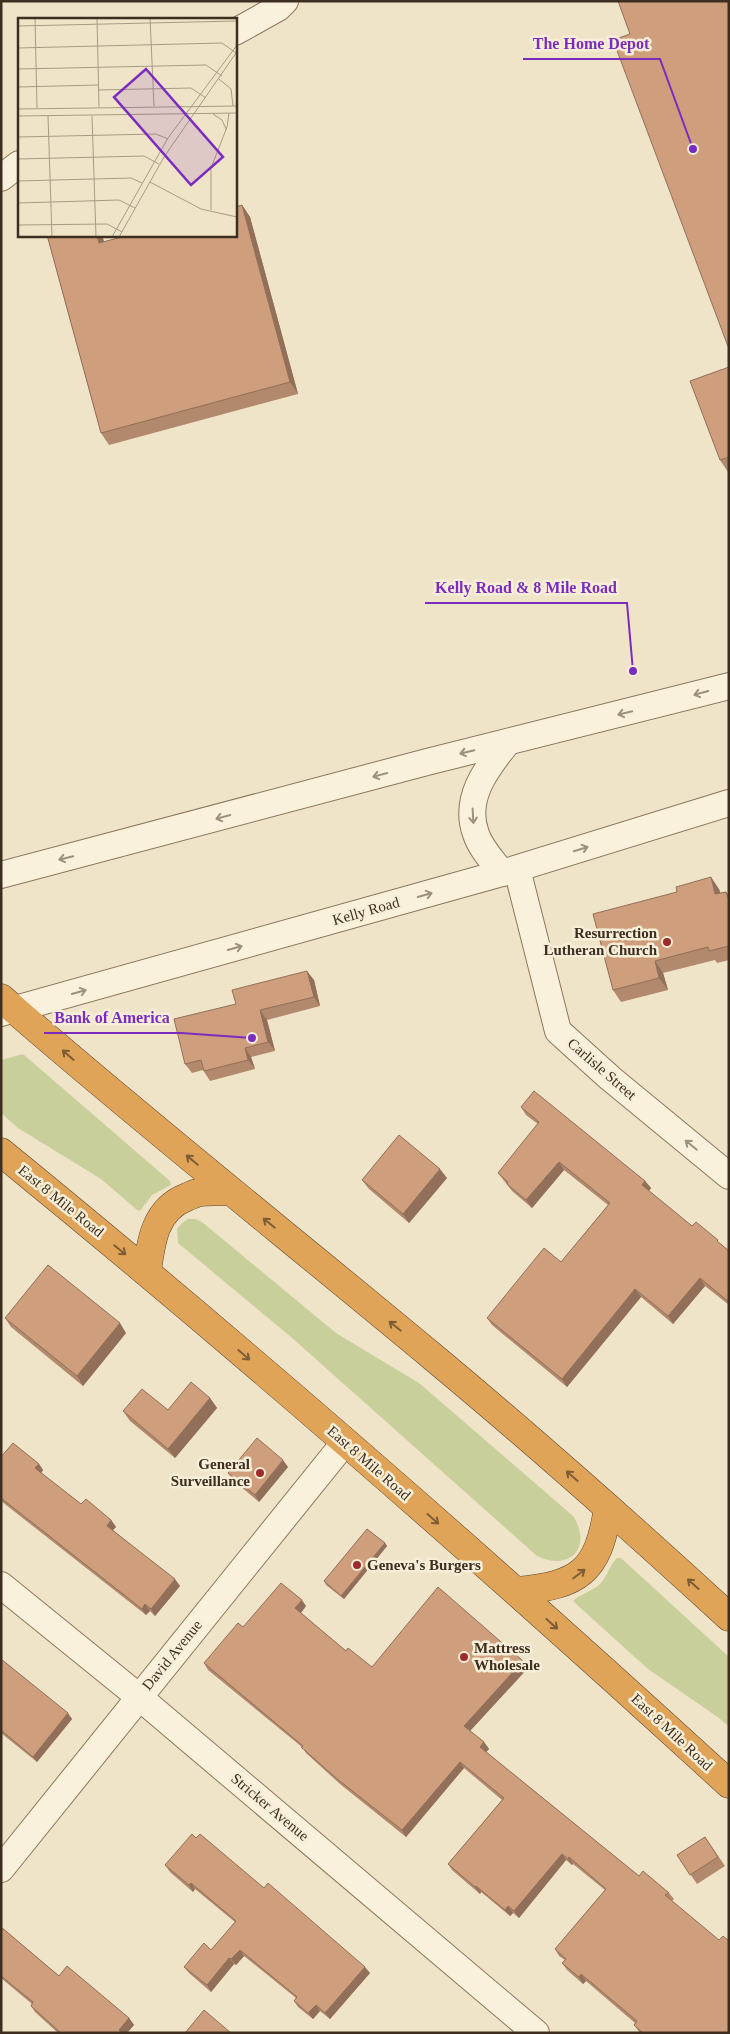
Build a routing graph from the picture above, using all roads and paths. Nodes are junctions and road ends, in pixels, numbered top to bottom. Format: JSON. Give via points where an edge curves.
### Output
{"nodes":[{"id":1,"x":285,"y":1,"type":"edge"},
{"id":2,"x":236,"y":31,"type":"edge"},
{"id":3,"x":18,"y":165,"type":"edge"},
{"id":4,"x":1,"y":178,"type":"edge"},
{"id":5,"x":729,"y":686,"type":"edge"},
{"id":6,"x":507,"y":742,"type":"junction"},
{"id":7,"x":729,"y":803,"type":"edge"},
{"id":8,"x":510,"y":871,"type":"junction"},
{"id":9,"x":1,"y":875,"type":"edge"},
{"id":10,"x":6,"y":1007,"type":"edge"},
{"id":11,"x":1,"y":1152,"type":"edge"},
{"id":12,"x":729,"y":1176,"type":"edge"},
{"id":13,"x":230,"y":1191,"type":"junction"},
{"id":14,"x":147,"y":1272,"type":"junction"},
{"id":15,"x":345,"y":1442,"type":"junction"},
{"id":16,"x":608,"y":1508,"type":"junction"},
{"id":17,"x":1,"y":1585,"type":"edge"},
{"id":18,"x":516,"y":1591,"type":"junction"},
{"id":19,"x":729,"y":1617,"type":"edge"},
{"id":20,"x":139,"y":1696,"type":"junction"},
{"id":21,"x":729,"y":1784,"type":"edge"},
{"id":22,"x":1,"y":1869,"type":"edge"},
{"id":23,"x":536,"y":2033,"type":"edge"}],
"edges":[{"from":1,"to":2,"type":"street"},
{"from":3,"to":4,"type":"street"},
{"from":5,"to":6,"type":"street","one_way":true},
{"from":6,"to":8,"type":"street","one_way":true,"via":[[476,790],[472,820],[484,849]]},
{"from":6,"to":9,"type":"street","one_way":true},
{"from":8,"to":7,"type":"street","name":"Kelly Road","one_way":true},
{"from":10,"to":8,"type":"street","name":"Kelly Road","one_way":true},
{"from":12,"to":8,"type":"street","name":"Carlisle Street","one_way":true,"via":[[558,1031]]},
{"from":13,"to":10,"type":"highway","one_way":true},
{"from":11,"to":14,"type":"highway","name":"East 8 Mile Road","one_way":true},
{"from":13,"to":14,"type":"highway","via":[[200,1192],[170,1207],[154,1231]]},
{"from":16,"to":13,"type":"highway","one_way":true,"via":[[433,1357]]},
{"from":14,"to":15,"type":"highway","name":"East 8 Mile Road","one_way":true},
{"from":15,"to":18,"type":"highway","name":"East 8 Mile Road","one_way":true},
{"from":15,"to":20,"type":"street","name":"David Avenue"},
{"from":18,"to":16,"type":"highway","one_way":true,"via":[[560,1585],[587,1568],[605,1532]]},
{"from":19,"to":16,"type":"highway","one_way":true},
{"from":17,"to":20,"type":"street","name":"Stricker Avenue"},
{"from":18,"to":21,"type":"highway","name":"East 8 Mile Road","one_way":true},
{"from":20,"to":22,"type":"street","name":"David Avenue"},
{"from":20,"to":23,"type":"street","name":"Stricker Avenue"}]}
